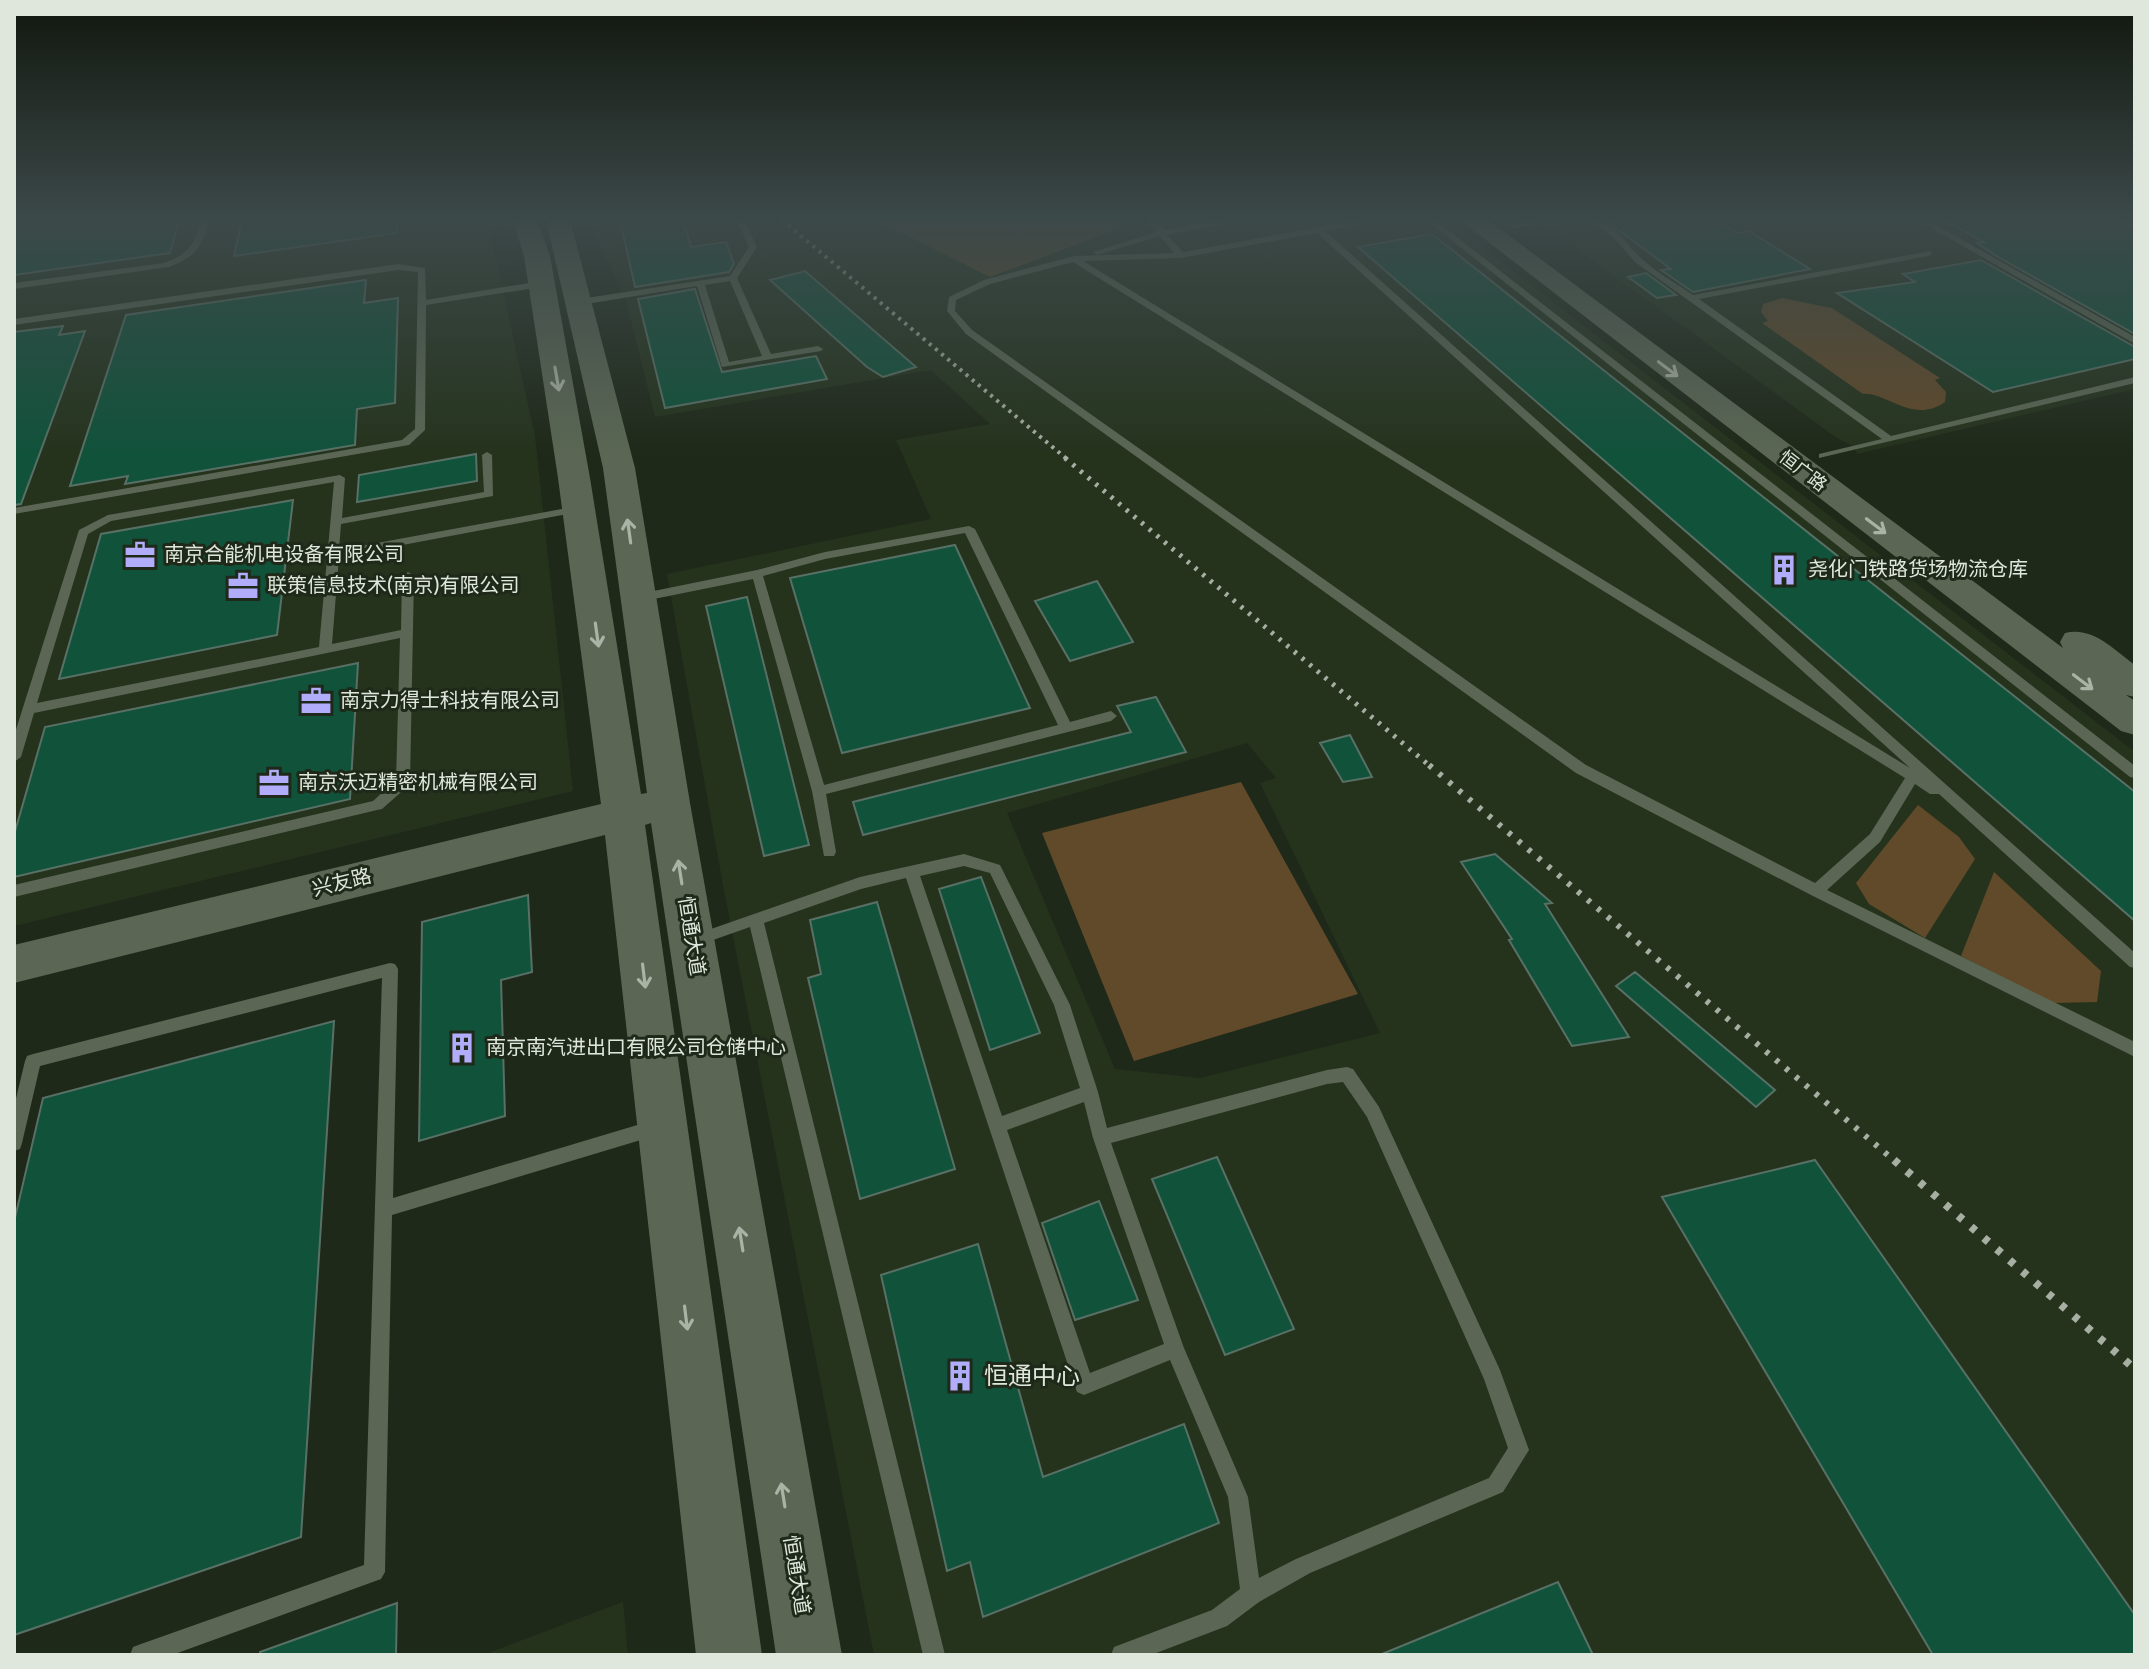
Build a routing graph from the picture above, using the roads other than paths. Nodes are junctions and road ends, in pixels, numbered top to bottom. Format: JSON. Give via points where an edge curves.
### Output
{"nodes":[{"id":1,"x":182,"y":298,"type":"edge"},
{"id":2,"x":421,"y":298,"type":"edge"},
{"id":3,"x":492,"y":298,"type":"edge"},
{"id":4,"x":560,"y":298,"type":"edge"},
{"id":5,"x":562,"y":298,"type":"edge"},
{"id":6,"x":705,"y":298,"type":"edge"},
{"id":7,"x":742,"y":298,"type":"edge"},
{"id":8,"x":954,"y":298,"type":"edge"},
{"id":9,"x":1137,"y":298,"type":"edge"},
{"id":10,"x":1395,"y":298,"type":"edge"},
{"id":11,"x":1529,"y":298,"type":"edge"},
{"id":12,"x":1575,"y":298,"type":"edge"},
{"id":13,"x":1610,"y":298,"type":"edge"},
{"id":14,"x":1691,"y":298,"type":"edge"},
{"id":15,"x":2059,"y":298,"type":"edge"},
{"id":16,"x":421,"y":303,"type":"junction"},
{"id":17,"x":14,"y":322,"type":"edge"},
{"id":18,"x":2135,"y":341,"type":"edge"},
{"id":19,"x":818,"y":349,"type":"dead end"},
{"id":20,"x":767,"y":357,"type":"junction"},
{"id":21,"x":2135,"y":380,"type":"edge"},
{"id":22,"x":1890,"y":440,"type":"junction"},
{"id":23,"x":487,"y":455,"type":"dead end"},
{"id":24,"x":1823,"y":456,"type":"junction"},
{"id":25,"x":579,"y":509,"type":"junction"},
{"id":26,"x":14,"y":511,"type":"edge"},
{"id":27,"x":336,"y":522,"type":"junction"},
{"id":28,"x":333,"y":555,"type":"junction"},
{"id":29,"x":757,"y":574,"type":"junction"},
{"id":30,"x":408,"y":576,"type":"dead end"},
{"id":31,"x":639,"y":598,"type":"junction"},
{"id":32,"x":407,"y":633,"type":"junction"},
{"id":33,"x":325,"y":649,"type":"junction"},
{"id":34,"x":2135,"y":684,"type":"edge"},
{"id":35,"x":29,"y":709,"type":"junction"},
{"id":36,"x":1111,"y":716,"type":"dead end"},
{"id":37,"x":2135,"y":721,"type":"edge"},
{"id":38,"x":1065,"y":726,"type":"junction"},
{"id":39,"x":14,"y":757,"type":"edge"},
{"id":40,"x":2135,"y":773,"type":"edge"},
{"id":41,"x":1913,"y":777,"type":"junction"},
{"id":42,"x":819,"y":791,"type":"junction"},
{"id":43,"x":669,"y":803,"type":"junction"},
{"id":44,"x":1968,"y":811,"type":"junction"},
{"id":45,"x":623,"y":814,"type":"junction"},
{"id":46,"x":829,"y":852,"type":"dead end"},
{"id":47,"x":912,"y":874,"type":"junction"},
{"id":48,"x":14,"y":891,"type":"edge"},
{"id":49,"x":1816,"y":891,"type":"junction"},
{"id":50,"x":756,"y":921,"type":"junction"},
{"id":51,"x":692,"y":941,"type":"junction"},
{"id":52,"x":2135,"y":962,"type":"edge"},
{"id":53,"x":14,"y":964,"type":"edge"},
{"id":54,"x":2135,"y":1050,"type":"edge"},
{"id":55,"x":1090,"y":1092,"type":"junction"},
{"id":56,"x":662,"y":1125,"type":"junction"},
{"id":57,"x":998,"y":1125,"type":"junction"},
{"id":58,"x":1101,"y":1138,"type":"junction"},
{"id":59,"x":14,"y":1143,"type":"edge"},
{"id":60,"x":383,"y":1209,"type":"junction"},
{"id":61,"x":1175,"y":1349,"type":"junction"},
{"id":62,"x":1251,"y":1594,"type":"junction"},
{"id":63,"x":141,"y":1655,"type":"edge"},
{"id":64,"x":729,"y":1655,"type":"edge"},
{"id":65,"x":809,"y":1655,"type":"edge"},
{"id":66,"x":934,"y":1655,"type":"edge"},
{"id":67,"x":1122,"y":1655,"type":"edge"}],
"edges":[{"from":1,"to":17,"type":"lane"},
{"from":2,"to":16,"type":"lane"},
{"from":3,"to":16,"type":"lane"},
{"from":4,"to":25,"type":"main road","name":"恒通大道","one_way":true},
{"from":31,"to":5,"type":"main road","name":"恒通大道","one_way":true,"via":[[619,468]]},
{"from":6,"to":20,"type":"lane","via":[[725,365]]},
{"from":7,"to":20,"type":"lane"},
{"from":8,"to":49,"type":"lane","via":[[951,311],[969,332],[1581,769]]},
{"from":9,"to":41,"type":"lane"},
{"from":10,"to":44,"type":"lane"},
{"from":11,"to":40,"type":"lane"},
{"from":12,"to":37,"type":"main road","name":"恒广路","one_way":true},
{"from":13,"to":24,"type":"main road","name":"恒广路"},
{"from":14,"to":22,"type":"lane"},
{"from":15,"to":18,"type":"lane"},
{"from":16,"to":26,"type":"lane","via":[[420,430],[405,443]]},
{"from":19,"to":20,"type":"lane"},
{"from":21,"to":22,"type":"lane"},
{"from":22,"to":24,"type":"lane"},
{"from":23,"to":27,"type":"lane","via":[[489,494]]},
{"from":24,"to":34,"type":"main road","name":"恒广路"},
{"from":25,"to":28,"type":"lane"},
{"from":25,"to":45,"type":"main road","name":"恒通大道","one_way":true},
{"from":27,"to":28,"type":"lane"},
{"from":27,"to":35,"type":"lane","via":[[340,478],[108,518],[83,532]]},
{"from":28,"to":33,"type":"lane"},
{"from":29,"to":31,"type":"lane"},
{"from":29,"to":38,"type":"lane","via":[[969,529]]},
{"from":29,"to":42,"type":"lane"},
{"from":30,"to":32,"type":"lane"},
{"from":31,"to":43,"type":"main road","name":"恒通大道"},
{"from":32,"to":33,"type":"lane"},
{"from":32,"to":48,"type":"lane","via":[[403,782],[377,805]]},
{"from":33,"to":35,"type":"lane"},
{"from":35,"to":39,"type":"lane"},
{"from":36,"to":38,"type":"lane"},
{"from":38,"to":42,"type":"lane"},
{"from":41,"to":44,"type":"lane"},
{"from":41,"to":49,"type":"lane","via":[[1875,838]]},
{"from":42,"to":46,"type":"lane"},
{"from":43,"to":45,"type":"main road","name":"兴友路"},
{"from":51,"to":43,"type":"main road","name":"恒通大道","one_way":true},
{"from":44,"to":52,"type":"lane"},
{"from":45,"to":53,"type":"main road","name":"兴友路"},
{"from":45,"to":56,"type":"main road","name":"恒通大道","one_way":true},
{"from":47,"to":50,"type":"lane","via":[[860,883]]},
{"from":47,"to":55,"type":"lane","via":[[964,860],[995,869],[1062,1005]]},
{"from":47,"to":57,"type":"lane"},
{"from":49,"to":54,"type":"lane"},
{"from":50,"to":51,"type":"lane"},
{"from":50,"to":66,"type":"lane"},
{"from":65,"to":51,"type":"main road","name":"恒通大道","one_way":true},
{"from":55,"to":57,"type":"lane"},
{"from":55,"to":58,"type":"lane"},
{"from":56,"to":60,"type":"lane"},
{"from":56,"to":64,"type":"main road","name":"恒通大道","one_way":true},
{"from":57,"to":61,"type":"lane","via":[[1084,1385]]},
{"from":58,"to":61,"type":"lane"},
{"from":58,"to":62,"type":"lane","via":[[1347,1074],[1373,1112],[1493,1377],[1519,1450],[1496,1485],[1303,1566]]},
{"from":59,"to":60,"type":"lane","via":[[33,1061],[390,969]]},
{"from":60,"to":63,"type":"lane","via":[[374,1572]]},
{"from":61,"to":62,"type":"lane","via":[[1238,1497]]},
{"from":62,"to":67,"type":"lane","via":[[1219,1618]]}]}
